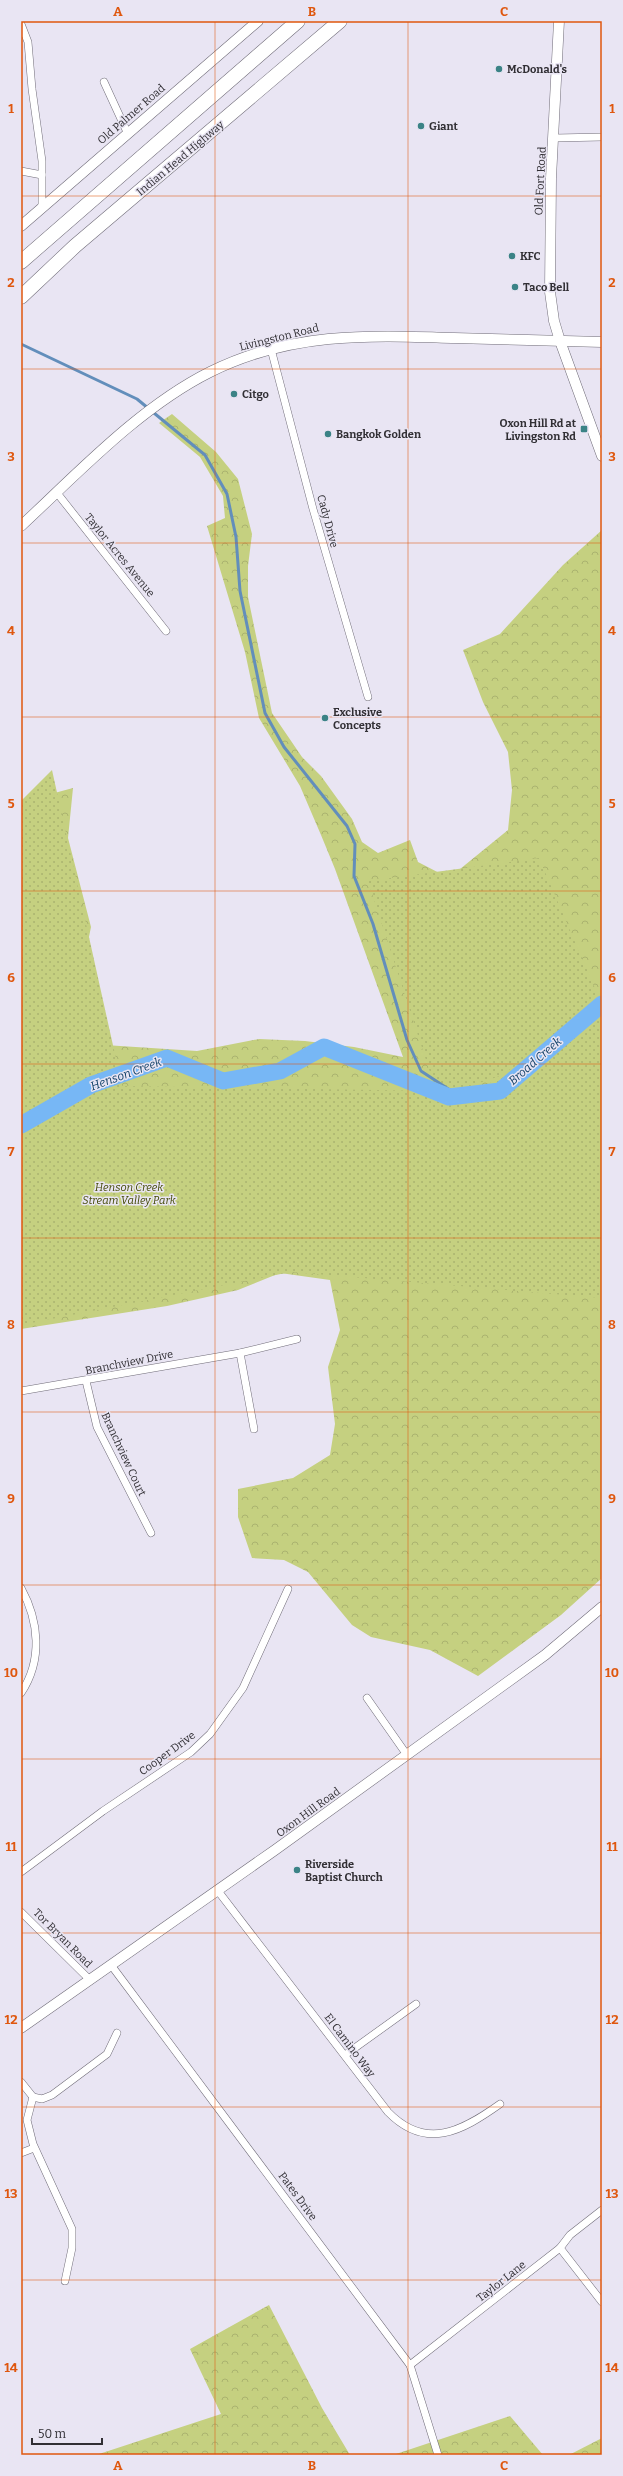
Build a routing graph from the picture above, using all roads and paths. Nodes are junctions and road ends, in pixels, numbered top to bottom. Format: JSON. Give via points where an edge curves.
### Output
{"nodes":[{"id":1,"x":258,"y":21,"type":"edge"},
{"id":2,"x":298,"y":21,"type":"edge"},
{"id":3,"x":340,"y":21,"type":"edge"},
{"id":4,"x":559,"y":21,"type":"edge"},
{"id":5,"x":21,"y":24,"type":"edge"},
{"id":6,"x":104,"y":82,"type":"dead end"},
{"id":7,"x":127,"y":132,"type":"junction"},
{"id":8,"x":602,"y":137,"type":"edge"},
{"id":9,"x":555,"y":138,"type":"junction"},
{"id":10,"x":21,"y":171,"type":"edge"},
{"id":11,"x":42,"y":175,"type":"junction"},
{"id":12,"x":42,"y":207,"type":"junction"},
{"id":13,"x":21,"y":226,"type":"edge"},
{"id":14,"x":21,"y":262,"type":"edge"},
{"id":15,"x":21,"y":296,"type":"edge"},
{"id":16,"x":560,"y":341,"type":"junction"},
{"id":17,"x":602,"y":342,"type":"edge"},
{"id":18,"x":271,"y":349,"type":"junction"},
{"id":19,"x":602,"y":456,"type":"edge"},
{"id":20,"x":56,"y":493,"type":"junction"},
{"id":21,"x":21,"y":526,"type":"edge"},
{"id":22,"x":166,"y":631,"type":"dead end"},
{"id":23,"x":368,"y":697,"type":"dead end"},
{"id":24,"x":297,"y":1339,"type":"dead end"},
{"id":25,"x":240,"y":1353,"type":"junction"},
{"id":26,"x":86,"y":1382,"type":"junction"},
{"id":27,"x":21,"y":1391,"type":"edge"},
{"id":28,"x":254,"y":1429,"type":"dead end"},
{"id":29,"x":151,"y":1533,"type":"dead end"},
{"id":30,"x":21,"y":1588,"type":"edge"},
{"id":31,"x":288,"y":1589,"type":"dead end"},
{"id":32,"x":602,"y":1607,"type":"edge"},
{"id":33,"x":21,"y":1693,"type":"edge"},
{"id":34,"x":367,"y":1698,"type":"dead end"},
{"id":35,"x":407,"y":1755,"type":"junction"},
{"id":36,"x":21,"y":1872,"type":"edge"},
{"id":37,"x":218,"y":1891,"type":"junction"},
{"id":38,"x":21,"y":1912,"type":"edge"},
{"id":39,"x":112,"y":1965,"type":"junction"},
{"id":40,"x":90,"y":1980,"type":"junction"},
{"id":41,"x":416,"y":2004,"type":"dead end"},
{"id":42,"x":21,"y":2028,"type":"edge"},
{"id":43,"x":117,"y":2033,"type":"dead end"},
{"id":44,"x":345,"y":2055,"type":"junction"},
{"id":45,"x":21,"y":2082,"type":"edge"},
{"id":46,"x":32,"y":2097,"type":"junction"},
{"id":47,"x":500,"y":2104,"type":"dead end"},
{"id":48,"x":34,"y":2148,"type":"junction"},
{"id":49,"x":21,"y":2153,"type":"edge"},
{"id":50,"x":602,"y":2210,"type":"edge"},
{"id":51,"x":560,"y":2248,"type":"junction"},
{"id":52,"x":65,"y":2281,"type":"dead end"},
{"id":53,"x":602,"y":2302,"type":"edge"},
{"id":54,"x":410,"y":2365,"type":"junction"},
{"id":55,"x":438,"y":2455,"type":"edge"}],
"edges":[{"from":1,"to":7,"type":"main road","name":"Old Palmer Road"},
{"from":2,"to":14,"type":"highway"},
{"from":3,"to":15,"type":"highway","name":"Indian Head Highway","via":[[75,246]]},
{"from":4,"to":9,"type":"main road","name":"Old Fort Road","via":[[555,72]]},
{"from":5,"to":11,"type":"street","via":[[28,42]]},
{"from":6,"to":7,"type":"street"},
{"from":7,"to":12,"type":"main road","name":"Old Palmer Road"},
{"from":8,"to":9,"type":"street"},
{"from":9,"to":16,"type":"main road","name":"Old Fort Road","via":[[549,256],[552,307]]},
{"from":10,"to":11,"type":"street"},
{"from":11,"to":12,"type":"street"},
{"from":12,"to":13,"type":"main road","name":"Old Palmer Road"},
{"from":16,"to":17,"type":"main road","name":"Livingston Road"},
{"from":16,"to":18,"type":"main road","name":"Livingston Road","via":[[347,336],[302,341]]},
{"from":16,"to":19,"type":"main road"},
{"from":18,"to":20,"type":"main road","name":"Livingston Road","via":[[238,359],[210,372],[165,399],[142,415]]},
{"from":18,"to":23,"type":"street","name":"Cady Drive","via":[[313,509]]},
{"from":20,"to":21,"type":"main road","name":"Livingston Road"},
{"from":20,"to":22,"type":"street","name":"Taylor Acres Avenue"},
{"from":24,"to":25,"type":"street","name":"Branchview Drive"},
{"from":25,"to":26,"type":"street","name":"Branchview Drive"},
{"from":25,"to":28,"type":"street"},
{"from":26,"to":27,"type":"street","name":"Branchview Drive"},
{"from":26,"to":29,"type":"street","name":"Branchview Court","via":[[97,1427]]},
{"from":30,"to":33,"type":"street","via":[[30,1607],[36,1641],[32,1668]]},
{"from":31,"to":36,"type":"street","name":"Cooper Drive","via":[[243,1688],[210,1734],[191,1752],[72,1832]]},
{"from":32,"to":35,"type":"main road","name":"Oxon Hill Road","via":[[545,1655]]},
{"from":34,"to":35,"type":"street"},
{"from":35,"to":37,"type":"main road","name":"Oxon Hill Road"},
{"from":37,"to":39,"type":"main road","name":"Oxon Hill Road"},
{"from":37,"to":44,"type":"street","name":"El Camino Way"},
{"from":38,"to":40,"type":"street","name":"Tor Bryan Road"},
{"from":39,"to":40,"type":"main road","name":"Oxon Hill Road"},
{"from":39,"to":54,"type":"street","name":"Pates Drive"},
{"from":40,"to":42,"type":"main road","name":"Oxon Hill Road"},
{"from":41,"to":44,"type":"street"},
{"from":43,"to":46,"type":"street","via":[[107,2054],[52,2095],[42,2099]]},
{"from":44,"to":47,"type":"street","name":"El Camino Way","via":[[388,2112],[404,2127],[415,2132],[428,2135],[457,2129]]},
{"from":45,"to":46,"type":"street"},
{"from":46,"to":48,"type":"street","via":[[27,2120]]},
{"from":48,"to":49,"type":"street"},
{"from":48,"to":52,"type":"street","via":[[72,2229],[72,2248]]},
{"from":50,"to":51,"type":"street","name":"Taylor Lane","via":[[570,2235]]},
{"from":51,"to":53,"type":"street"},
{"from":51,"to":54,"type":"street","name":"Taylor Lane"},
{"from":54,"to":55,"type":"street","name":"Pates Drive"}]}
